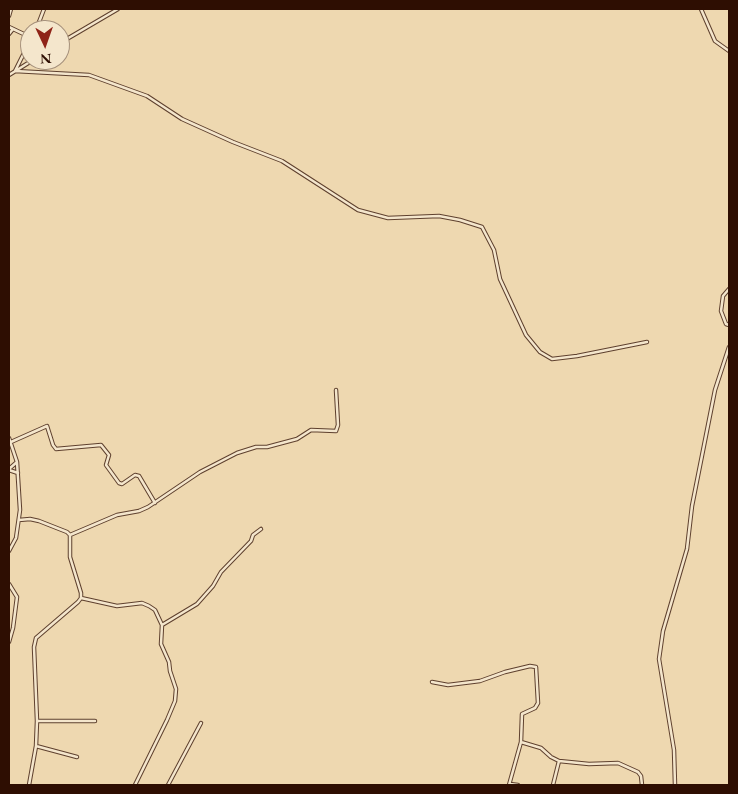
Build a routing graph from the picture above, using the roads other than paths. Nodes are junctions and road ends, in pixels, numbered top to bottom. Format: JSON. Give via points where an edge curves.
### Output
{"nodes":[{"id":1,"x":11,"y":9,"type":"edge"},
{"id":2,"x":118,"y":9,"type":"edge"},
{"id":3,"x":701,"y":9,"type":"edge"},
{"id":4,"x":9,"y":16,"type":"edge"},
{"id":5,"x":9,"y":27,"type":"edge"},
{"id":6,"x":13,"y":29,"type":"junction"},
{"id":7,"x":20,"y":33,"type":"edge"},
{"id":8,"x":9,"y":34,"type":"edge"},
{"id":9,"x":70,"y":38,"type":"edge"},
{"id":10,"x":729,"y":51,"type":"edge"},
{"id":11,"x":20,"y":60,"type":"edge"},
{"id":12,"x":20,"y":67,"type":"edge"},
{"id":13,"x":15,"y":70,"type":"junction"},
{"id":14,"x":9,"y":75,"type":"edge"},
{"id":15,"x":729,"y":289,"type":"edge"},
{"id":16,"x":729,"y":325,"type":"edge"},
{"id":17,"x":647,"y":342,"type":"dead end"},
{"id":18,"x":729,"y":347,"type":"edge"},
{"id":19,"x":336,"y":390,"type":"dead end"},
{"id":20,"x":9,"y":438,"type":"edge"},
{"id":21,"x":11,"y":442,"type":"junction"},
{"id":22,"x":17,"y":462,"type":"junction"},
{"id":23,"x":9,"y":470,"type":"edge"},
{"id":24,"x":18,"y":473,"type":"junction"},
{"id":25,"x":155,"y":503,"type":"junction"},
{"id":26,"x":19,"y":520,"type":"junction"},
{"id":27,"x":261,"y":529,"type":"dead end"},
{"id":28,"x":70,"y":535,"type":"junction"},
{"id":29,"x":9,"y":551,"type":"edge"},
{"id":30,"x":9,"y":584,"type":"edge"},
{"id":31,"x":81,"y":598,"type":"junction"},
{"id":32,"x":162,"y":625,"type":"junction"},
{"id":33,"x":9,"y":642,"type":"edge"},
{"id":34,"x":432,"y":682,"type":"dead end"},
{"id":35,"x":37,"y":721,"type":"junction"},
{"id":36,"x":95,"y":721,"type":"dead end"},
{"id":37,"x":201,"y":723,"type":"dead end"},
{"id":38,"x":521,"y":742,"type":"junction"},
{"id":39,"x":36,"y":746,"type":"junction"},
{"id":40,"x":77,"y":757,"type":"dead end"},
{"id":41,"x":559,"y":761,"type":"junction"},
{"id":42,"x":29,"y":785,"type":"edge"},
{"id":43,"x":135,"y":785,"type":"edge"},
{"id":44,"x":168,"y":785,"type":"edge"},
{"id":45,"x":509,"y":785,"type":"edge"},
{"id":46,"x":518,"y":785,"type":"edge"},
{"id":47,"x":553,"y":785,"type":"edge"},
{"id":48,"x":642,"y":785,"type":"edge"},
{"id":49,"x":675,"y":785,"type":"edge"}],
"edges":[{"from":1,"to":4,"type":"street"},
{"from":2,"to":9,"type":"street"},
{"from":3,"to":10,"type":"street","via":[[715,41]]},
{"from":5,"to":6,"type":"street"},
{"from":6,"to":7,"type":"street"},
{"from":6,"to":8,"type":"street"},
{"from":11,"to":13,"type":"street"},
{"from":12,"to":13,"type":"street"},
{"from":13,"to":14,"type":"street"},
{"from":13,"to":17,"type":"street","via":[[89,75],[147,96],[182,119],[282,161],[358,210],[388,218],[439,216],[482,227],[494,250],[500,279],[526,335],[540,352],[552,359]]},
{"from":15,"to":16,"type":"street","via":[[722,296],[721,311]]},
{"from":18,"to":49,"type":"street","via":[[715,390],[692,506],[687,549],[659,659],[674,750]]},
{"from":19,"to":25,"type":"street","via":[[336,432],[311,430],[297,439],[237,453],[200,472]]},
{"from":20,"to":21,"type":"street"},
{"from":21,"to":22,"type":"street"},
{"from":21,"to":25,"type":"street","via":[[47,426],[56,449],[101,445],[109,454],[106,464],[119,483],[139,476]]},
{"from":22,"to":23,"type":"street"},
{"from":22,"to":24,"type":"street"},
{"from":23,"to":24,"type":"street"},
{"from":24,"to":26,"type":"street"},
{"from":25,"to":28,"type":"street"},
{"from":26,"to":28,"type":"street","via":[[30,519]]},
{"from":26,"to":29,"type":"street","via":[[16,538]]},
{"from":27,"to":32,"type":"street","via":[[220,572],[197,604]]},
{"from":28,"to":31,"type":"street","via":[[70,557]]},
{"from":30,"to":33,"type":"street","via":[[17,597]]},
{"from":31,"to":32,"type":"street","via":[[117,606],[142,603],[155,610]]},
{"from":31,"to":35,"type":"street","via":[[36,638]]},
{"from":32,"to":43,"type":"street","via":[[161,644],[176,688],[175,702]]},
{"from":34,"to":38,"type":"street","via":[[448,685],[480,681],[535,666],[538,703],[522,714]]},
{"from":35,"to":36,"type":"street"},
{"from":35,"to":39,"type":"street"},
{"from":37,"to":44,"type":"street"},
{"from":38,"to":41,"type":"street","via":[[541,748]]},
{"from":38,"to":45,"type":"street"},
{"from":39,"to":40,"type":"street"},
{"from":39,"to":42,"type":"street"},
{"from":41,"to":47,"type":"street"},
{"from":41,"to":48,"type":"street","via":[[618,763],[638,772]]},
{"from":45,"to":46,"type":"street"}]}
